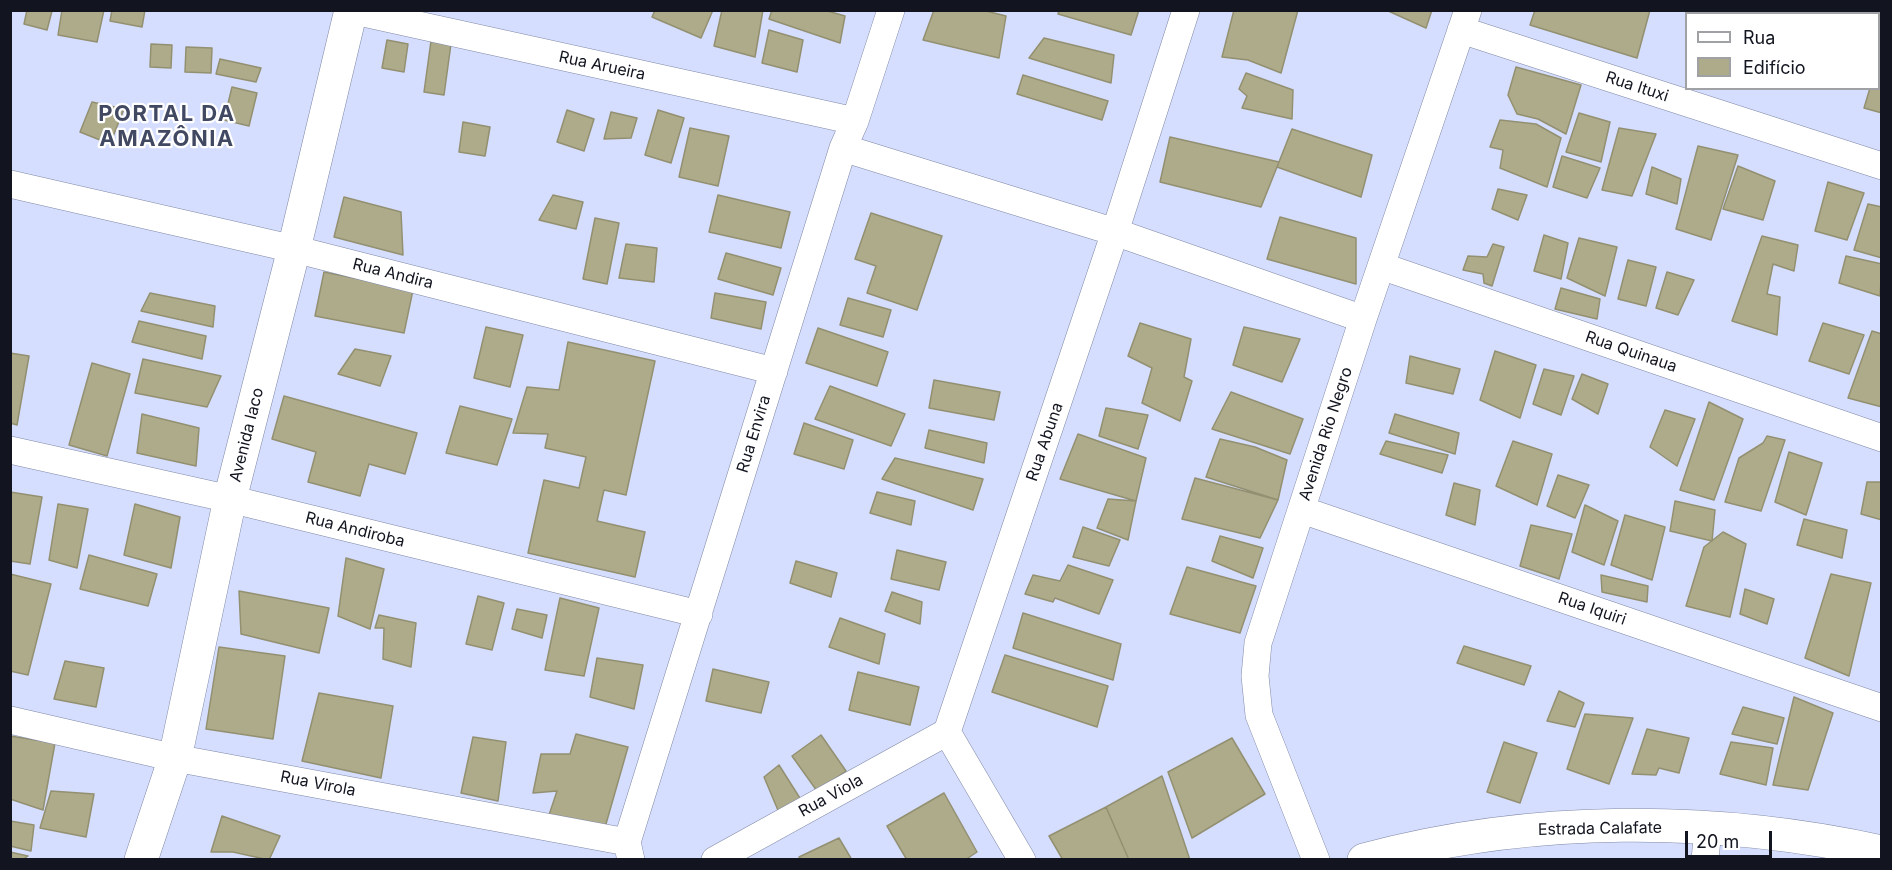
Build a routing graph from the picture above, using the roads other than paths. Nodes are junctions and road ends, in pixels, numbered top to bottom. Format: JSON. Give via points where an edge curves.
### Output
{"nodes":[{"id":1,"x":891,"y":10,"type":"edge"},
{"id":2,"x":1186,"y":10,"type":"edge"},
{"id":3,"x":350,"y":11,"type":"edge"},
{"id":4,"x":1465,"y":20,"type":"edge"},
{"id":5,"x":855,"y":121,"type":"junction"},
{"id":6,"x":843,"y":148,"type":"junction"},
{"id":7,"x":1881,"y":166,"type":"edge"},
{"id":8,"x":10,"y":184,"type":"edge"},
{"id":9,"x":1115,"y":232,"type":"junction"},
{"id":10,"x":294,"y":249,"type":"junction"},
{"id":11,"x":1381,"y":266,"type":"junction"},
{"id":12,"x":1363,"y":319,"type":"junction"},
{"id":13,"x":774,"y":371,"type":"junction"},
{"id":14,"x":1881,"y":438,"type":"edge"},
{"id":15,"x":10,"y":450,"type":"edge"},
{"id":16,"x":230,"y":499,"type":"junction"},
{"id":17,"x":1302,"y":510,"type":"junction"},
{"id":18,"x":699,"y":614,"type":"junction"},
{"id":19,"x":1881,"y":708,"type":"edge"},
{"id":20,"x":10,"y":720,"type":"edge"},
{"id":21,"x":946,"y":732,"type":"junction"},
{"id":22,"x":175,"y":758,"type":"junction"},
{"id":23,"x":1706,"y":844,"type":"edge"},
{"id":24,"x":629,"y":851,"type":"edge"},
{"id":25,"x":1836,"y":851,"type":"edge"},
{"id":26,"x":1881,"y":852,"type":"edge"},
{"id":27,"x":1366,"y":859,"type":"edge"},
{"id":28,"x":141,"y":860,"type":"edge"},
{"id":29,"x":715,"y":860,"type":"edge"},
{"id":30,"x":1022,"y":860,"type":"edge"},
{"id":31,"x":1316,"y":860,"type":"edge"}],
"edges":[{"from":1,"to":5,"type":"street","name":"Rua Envira"},
{"from":2,"to":9,"type":"street","name":"Rua Abuna"},
{"from":3,"to":5,"type":"street","name":"Rua Arueira"},
{"from":3,"to":10,"type":"street","name":"Avenida Iaco"},
{"from":4,"to":7,"type":"street","name":"Rua Ituxi"},
{"from":4,"to":11,"type":"street","name":"Avenida Rio Negro"},
{"from":5,"to":6,"type":"street","name":"Rua Envira"},
{"from":6,"to":9,"type":"street"},
{"from":6,"to":13,"type":"street","name":"Rua Envira"},
{"from":8,"to":10,"type":"street","name":"Rua Andira"},
{"from":9,"to":12,"type":"street"},
{"from":9,"to":21,"type":"street","name":"Rua Abuna"},
{"from":10,"to":13,"type":"street","name":"Rua Andira"},
{"from":10,"to":16,"type":"street","name":"Avenida Iaco"},
{"from":11,"to":12,"type":"street","name":"Avenida Rio Negro"},
{"from":11,"to":14,"type":"street","name":"Rua Quinaua"},
{"from":12,"to":17,"type":"street","name":"Avenida Rio Negro"},
{"from":13,"to":18,"type":"street","name":"Rua Envira"},
{"from":15,"to":16,"type":"street","name":"Rua Andiroba"},
{"from":16,"to":18,"type":"street","name":"Rua Andiroba"},
{"from":16,"to":22,"type":"street","name":"Avenida Iaco"},
{"from":17,"to":19,"type":"street","name":"Rua Iquiri"},
{"from":17,"to":31,"type":"street","name":"Avenida Rio Negro","via":[[1258,643],[1255,676],[1259,715]]},
{"from":18,"to":24,"type":"street","name":"Rua Envira"},
{"from":20,"to":22,"type":"street","name":"Rua Virola"},
{"from":21,"to":29,"type":"street","name":"Rua Viola"},
{"from":21,"to":30,"type":"street"},
{"from":22,"to":24,"type":"street","name":"Rua Virola"},
{"from":22,"to":28,"type":"street","name":"Avenida Iaco"},
{"from":23,"to":25,"type":"street","name":"Estrada Calafate","via":[[1773,833]]},
{"from":23,"to":27,"type":"street","name":"Estrada Calafate","via":[[1637,826],[1541,829],[1447,841]]},
{"from":25,"to":26,"type":"street","name":"Estrada Calafate"}]}
